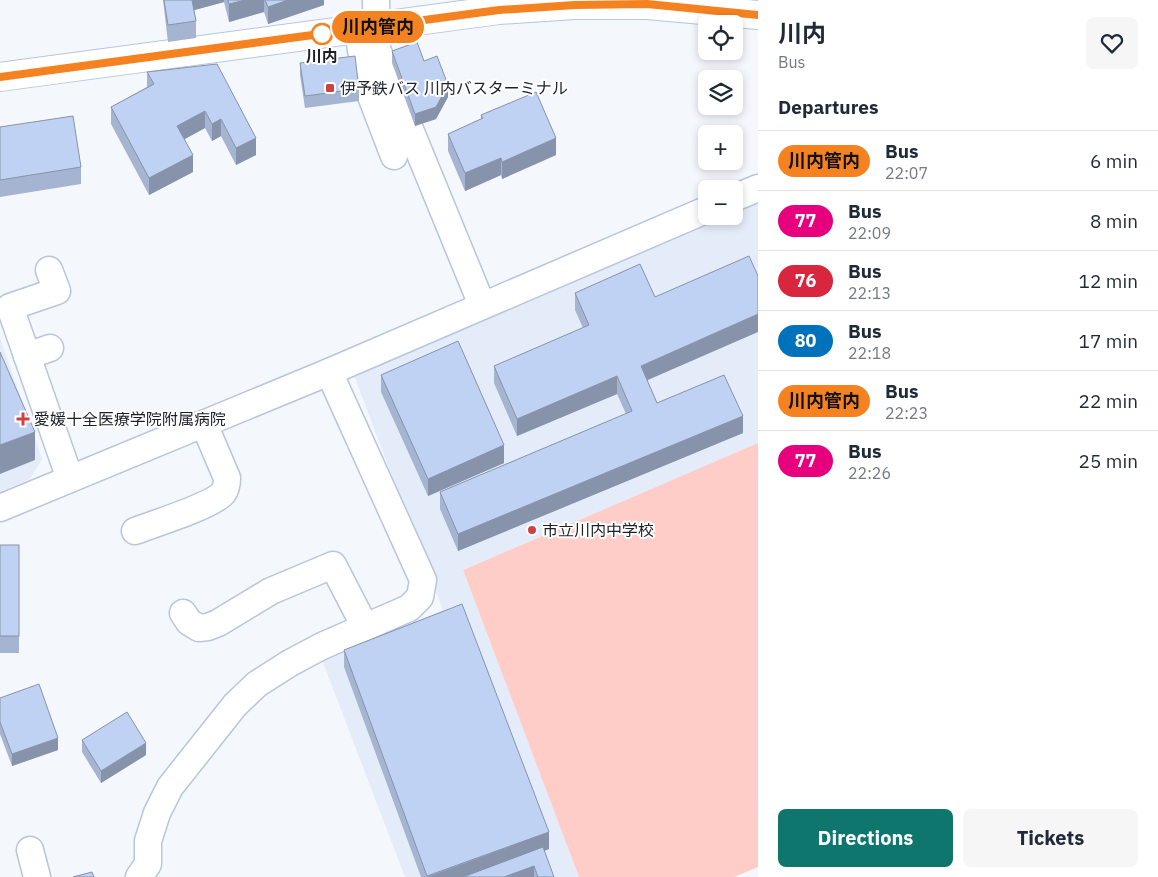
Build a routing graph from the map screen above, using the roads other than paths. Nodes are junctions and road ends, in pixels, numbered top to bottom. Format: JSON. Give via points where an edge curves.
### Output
{"nodes":[{"id":1,"x":376,"y":0,"type":"edge"},
{"id":2,"x":758,"y":15,"type":"edge"},
{"id":3,"x":367,"y":28,"type":"junction"},
{"id":4,"x":0,"y":77,"type":"edge"},
{"id":5,"x":394,"y":156,"type":"dead end"},
{"id":6,"x":758,"y":188,"type":"edge"},
{"id":7,"x":743,"y":194,"type":"edge"},
{"id":8,"x":698,"y":213,"type":"edge"},
{"id":9,"x":49,"y":270,"type":"dead end"},
{"id":10,"x":482,"y":305,"type":"junction"},
{"id":11,"x":329,"y":372,"type":"junction"},
{"id":12,"x":204,"y":424,"type":"junction"},
{"id":13,"x":70,"y":479,"type":"junction"},
{"id":14,"x":0,"y":508,"type":"edge"},
{"id":15,"x":135,"y":531,"type":"dead end"},
{"id":16,"x":183,"y":613,"type":"dead end"},
{"id":17,"x":365,"y":627,"type":"junction"},
{"id":18,"x":30,"y":850,"type":"dead end"},
{"id":19,"x":150,"y":873,"type":"edge"},
{"id":20,"x":37,"y":877,"type":"edge"}],
"edges":[{"from":1,"to":3,"type":"street"},
{"from":2,"to":3,"type":"main road","via":[[647,4],[575,5],[499,10]]},
{"from":3,"to":4,"type":"main road"},
{"from":3,"to":5,"type":"street","via":[[366,83]]},
{"from":3,"to":10,"type":"street"},
{"from":6,"to":7,"type":"street"},
{"from":8,"to":10,"type":"street"},
{"from":9,"to":13,"type":"street","via":[[57,291],[10,307],[39,352]]},
{"from":10,"to":11,"type":"street"},
{"from":11,"to":12,"type":"street"},
{"from":11,"to":17,"type":"street","via":[[423,580],[420,597],[409,608]]},
{"from":12,"to":13,"type":"street"},
{"from":12,"to":15,"type":"street","via":[[227,478],[226,487],[209,503]]},
{"from":13,"to":14,"type":"street"},
{"from":16,"to":17,"type":"street","via":[[199,628],[218,623],[271,591],[333,565]]},
{"from":17,"to":19,"type":"street","via":[[290,663],[257,684],[235,705],[170,787],[148,841]]},
{"from":18,"to":20,"type":"street"}]}
